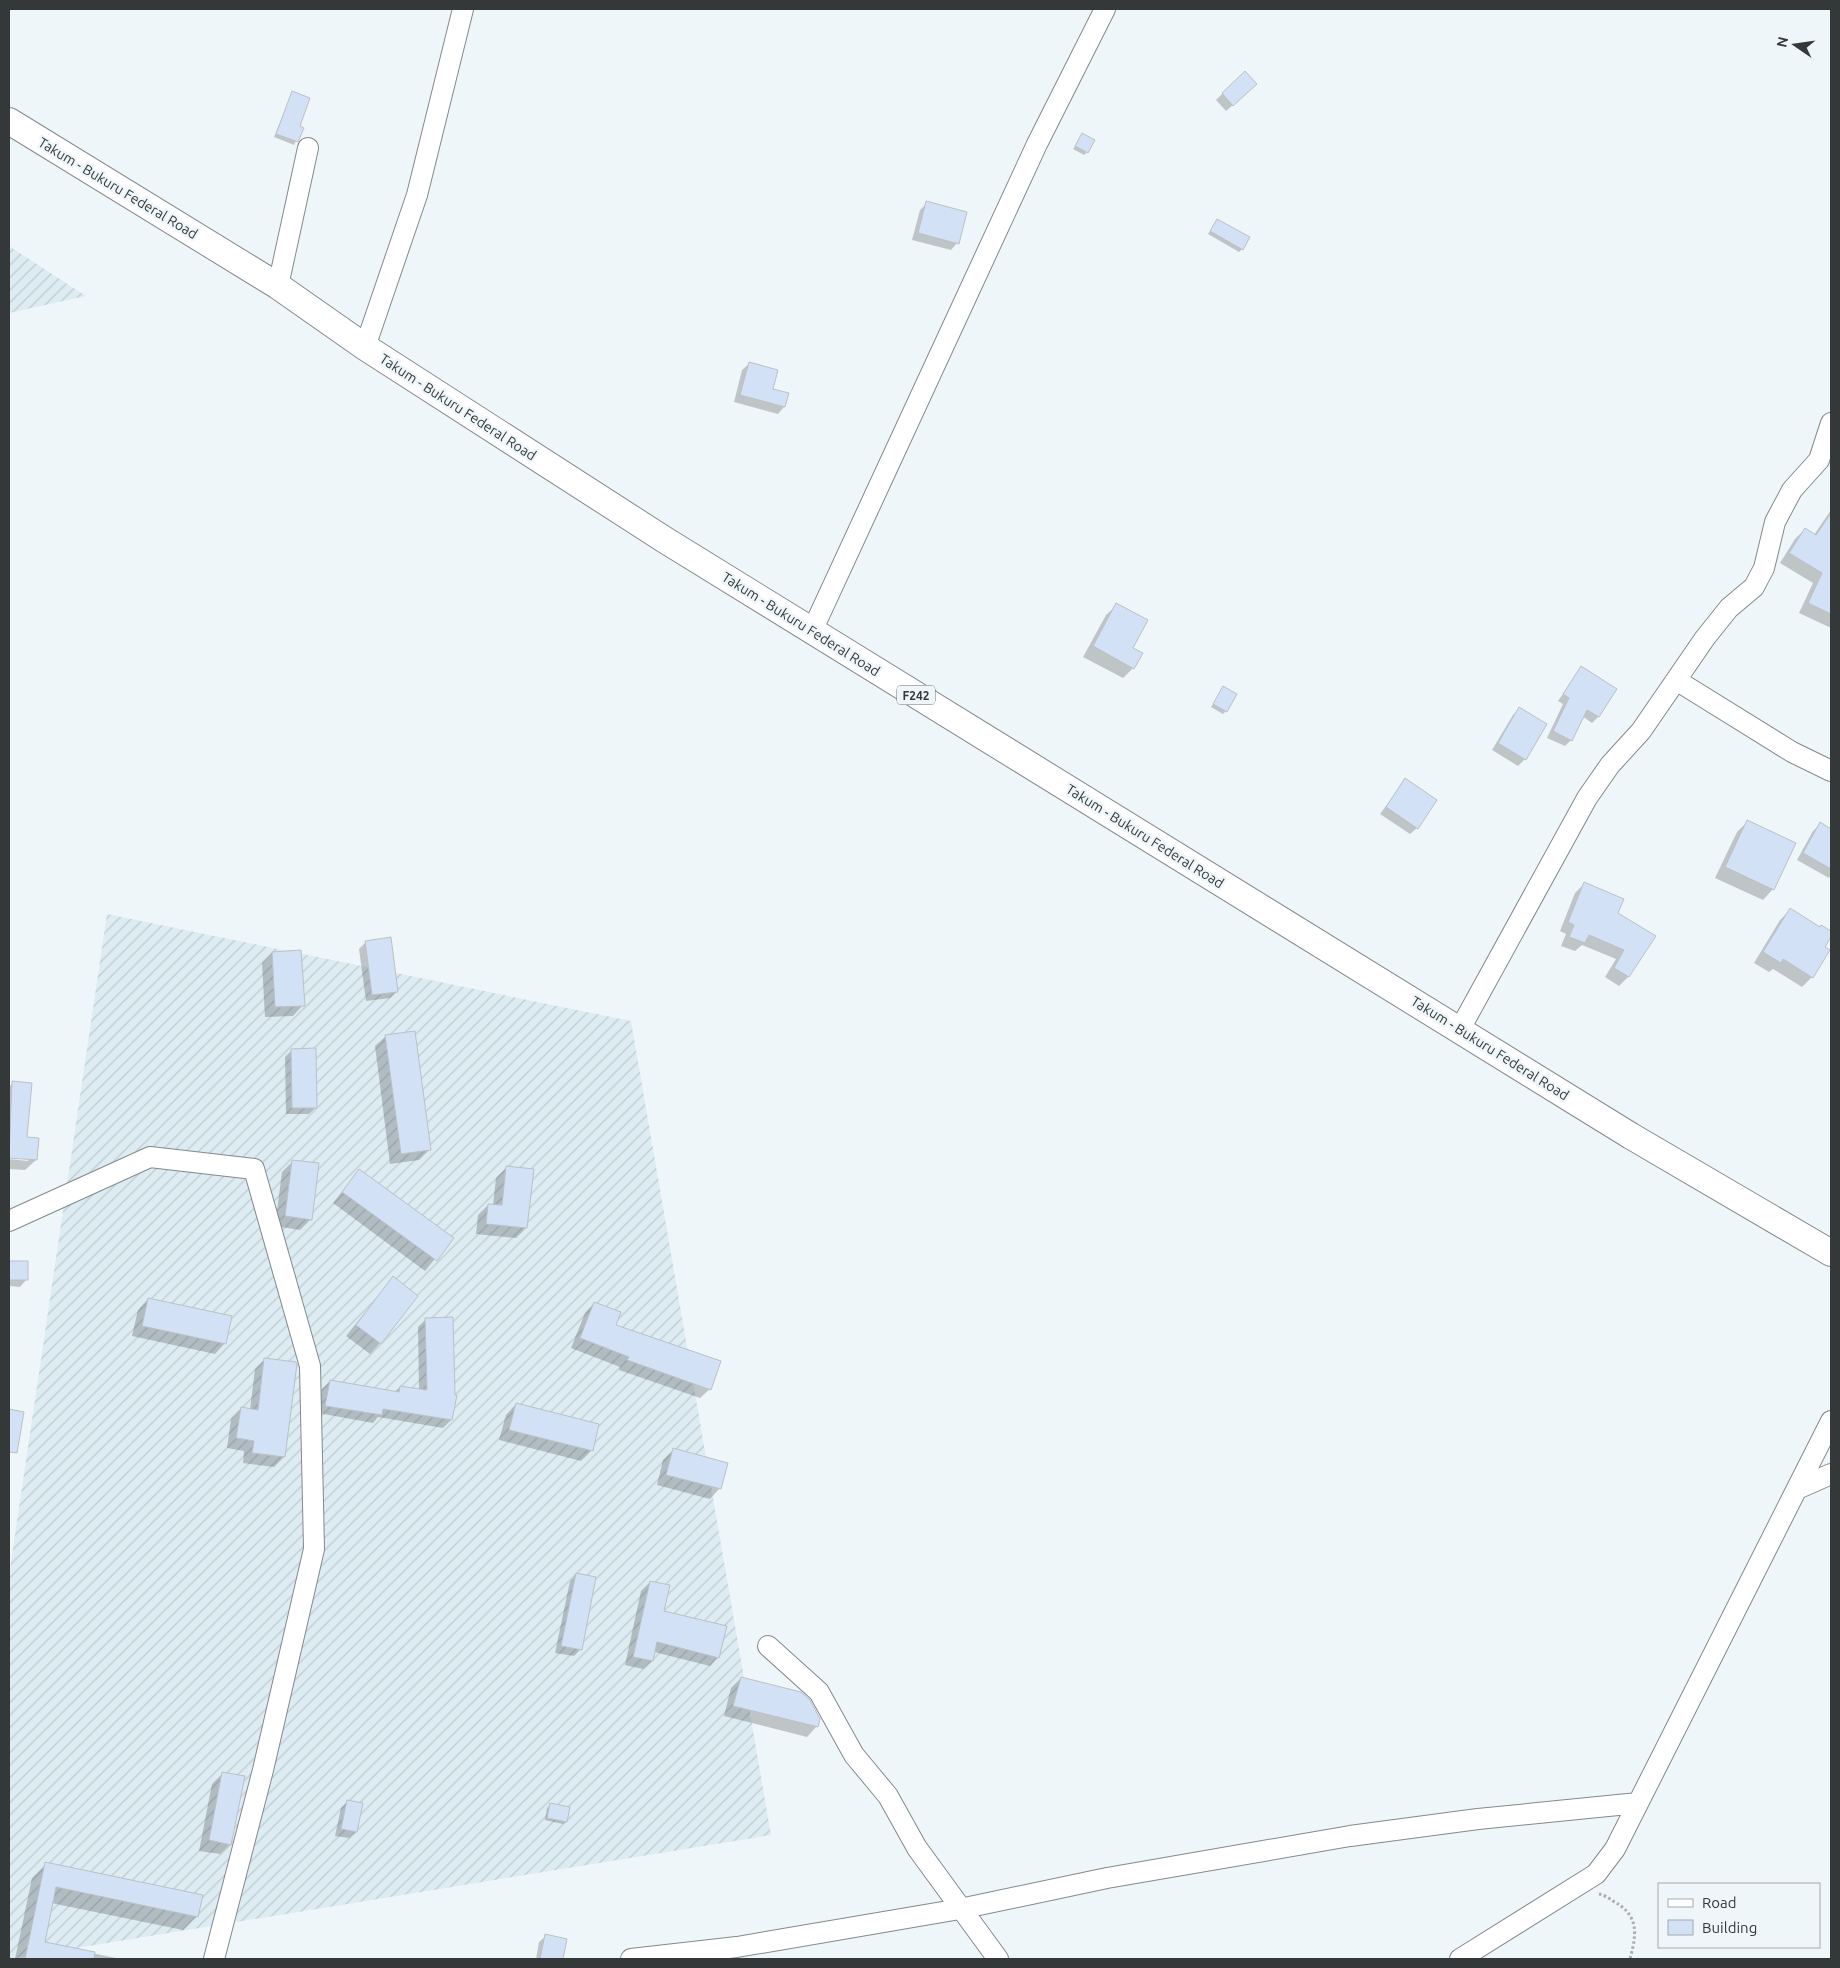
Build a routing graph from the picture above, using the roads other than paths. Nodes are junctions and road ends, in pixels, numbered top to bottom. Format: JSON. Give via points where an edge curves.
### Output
{"nodes":[{"id":1,"x":463,"y":9,"type":"edge"},
{"id":2,"x":1105,"y":9,"type":"edge"},
{"id":3,"x":9,"y":122,"type":"edge"},
{"id":4,"x":308,"y":148,"type":"dead end"},
{"id":5,"x":278,"y":286,"type":"junction"},
{"id":6,"x":365,"y":347,"type":"junction"},
{"id":7,"x":1831,"y":423,"type":"edge"},
{"id":8,"x":812,"y":631,"type":"junction"},
{"id":9,"x":1676,"y":680,"type":"junction"},
{"id":10,"x":1831,"y":771,"type":"edge"},
{"id":11,"x":1460,"y":1029,"type":"junction"},
{"id":12,"x":9,"y":1221,"type":"edge"},
{"id":13,"x":1831,"y":1254,"type":"edge"},
{"id":14,"x":1831,"y":1422,"type":"edge"},
{"id":15,"x":1831,"y":1474,"type":"edge"},
{"id":16,"x":1797,"y":1489,"type":"junction"},
{"id":17,"x":768,"y":1646,"type":"dead end"},
{"id":18,"x":1638,"y":1803,"type":"junction"},
{"id":19,"x":960,"y":1908,"type":"junction"},
{"id":20,"x":214,"y":1959,"type":"edge"},
{"id":21,"x":631,"y":1959,"type":"edge"},
{"id":22,"x":998,"y":1959,"type":"edge"},
{"id":23,"x":1460,"y":1959,"type":"edge"}],
"edges":[{"from":1,"to":6,"type":"street","via":[[416,195]]},
{"from":2,"to":8,"type":"street","via":[[1037,144]]},
{"from":3,"to":5,"type":"main road","name":"Takum - Bukuru Federal Road","number":"F242"},
{"from":4,"to":5,"type":"street"},
{"from":5,"to":6,"type":"main road","name":"Takum - Bukuru Federal Road","number":"F242"},
{"from":6,"to":8,"type":"main road","name":"Takum - Bukuru Federal Road","number":"F242"},
{"from":7,"to":9,"type":"street","via":[[1819,460],[1792,490],[1775,522],[1764,568],[1754,587],[1729,608]]},
{"from":8,"to":11,"type":"main road","name":"Takum - Bukuru Federal Road","number":"F242"},
{"from":9,"to":10,"type":"street","via":[[1792,752]]},
{"from":9,"to":11,"type":"street","via":[[1641,731],[1610,765],[1587,798]]},
{"from":11,"to":13,"type":"main road","name":"Takum - Bukuru Federal Road","number":"F242","via":[[1631,1136]]},
{"from":12,"to":20,"type":"street","via":[[150,1157],[254,1169],[310,1366],[314,1549],[263,1770]]},
{"from":14,"to":16,"type":"street"},
{"from":15,"to":16,"type":"street"},
{"from":16,"to":18,"type":"street"},
{"from":17,"to":19,"type":"street","via":[[819,1692],[854,1755],[888,1796],[916,1848]]},
{"from":18,"to":19,"type":"street","via":[[1350,1836],[1107,1878]]},
{"from":18,"to":23,"type":"street","via":[[1615,1849],[1596,1874]]},
{"from":19,"to":21,"type":"street","via":[[737,1947]]},
{"from":19,"to":22,"type":"street"}]}
